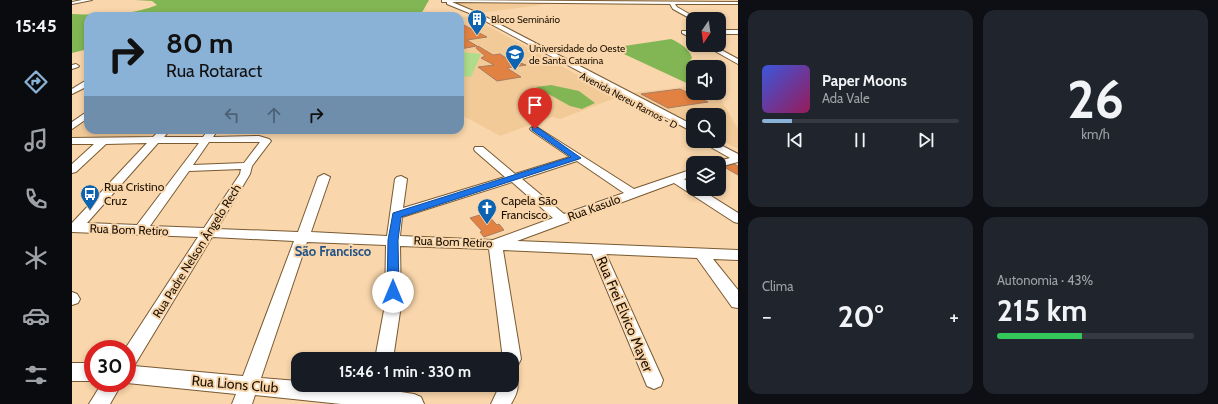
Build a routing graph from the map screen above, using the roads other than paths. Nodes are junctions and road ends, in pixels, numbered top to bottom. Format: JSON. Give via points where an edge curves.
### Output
{"nodes":[{"id":1,"x":90,"y":0,"type":"edge"},
{"id":2,"x":442,"y":1,"type":"edge"},
{"id":3,"x":671,"y":2,"type":"junction"},
{"id":4,"x":72,"y":3,"type":"edge"},
{"id":5,"x":738,"y":3,"type":"edge"},
{"id":6,"x":686,"y":14,"type":"edge"},
{"id":7,"x":726,"y":32,"type":"edge"},
{"id":8,"x":738,"y":32,"type":"edge"},
{"id":9,"x":720,"y":52,"type":"edge"},
{"id":10,"x":560,"y":61,"type":"junction"},
{"id":11,"x":738,"y":62,"type":"edge"},
{"id":12,"x":84,"y":85,"type":"edge"},
{"id":13,"x":84,"y":89,"type":"edge"},
{"id":14,"x":74,"y":90,"type":"edge"},
{"id":15,"x":84,"y":117,"type":"edge"},
{"id":16,"x":686,"y":125,"type":"edge"},
{"id":17,"x":72,"y":126,"type":"edge"},
{"id":18,"x":535,"y":129,"type":"dead end"},
{"id":19,"x":686,"y":130,"type":"edge"},
{"id":20,"x":161,"y":134,"type":"edge"},
{"id":21,"x":210,"y":134,"type":"edge"},
{"id":22,"x":206,"y":139,"type":"junction"},
{"id":23,"x":72,"y":140,"type":"edge"},
{"id":24,"x":104,"y":140,"type":"junction"},
{"id":25,"x":155,"y":140,"type":"junction"},
{"id":26,"x":726,"y":146,"type":"edge"},
{"id":27,"x":719,"y":148,"type":"edge"},
{"id":28,"x":479,"y":149,"type":"dead end"},
{"id":29,"x":738,"y":152,"type":"edge"},
{"id":30,"x":577,"y":158,"type":"junction"},
{"id":31,"x":738,"y":158,"type":"edge"},
{"id":32,"x":726,"y":162,"type":"edge"},
{"id":33,"x":247,"y":166,"type":"junction"},
{"id":34,"x":185,"y":168,"type":"junction"},
{"id":35,"x":72,"y":170,"type":"edge"},
{"id":36,"x":686,"y":175,"type":"edge"},
{"id":37,"x":324,"y":177,"type":"dead end"},
{"id":38,"x":400,"y":178,"type":"dead end"},
{"id":39,"x":513,"y":178,"type":"junction"},
{"id":40,"x":676,"y":179,"type":"junction"},
{"id":41,"x":632,"y":194,"type":"junction"},
{"id":42,"x":396,"y":215,"type":"junction"},
{"id":43,"x":738,"y":219,"type":"edge"},
{"id":44,"x":563,"y":220,"type":"junction"},
{"id":45,"x":74,"y":227,"type":"edge"},
{"id":46,"x":140,"y":230,"type":"junction"},
{"id":47,"x":209,"y":233,"type":"junction"},
{"id":48,"x":302,"y":236,"type":"junction"},
{"id":49,"x":393,"y":240,"type":"junction"},
{"id":50,"x":495,"y":244,"type":"junction"},
{"id":51,"x":597,"y":249,"type":"junction"},
{"id":52,"x":701,"y":254,"type":"junction"},
{"id":53,"x":738,"y":255,"type":"edge"},
{"id":54,"x":738,"y":302,"type":"edge"},
{"id":55,"x":136,"y":347,"type":"edge"},
{"id":56,"x":385,"y":352,"type":"edge"},
{"id":57,"x":511,"y":352,"type":"edge"},
{"id":58,"x":72,"y":372,"type":"edge"},
{"id":59,"x":84,"y":372,"type":"edge"},
{"id":60,"x":136,"y":375,"type":"edge"},
{"id":61,"x":654,"y":380,"type":"dead end"},
{"id":62,"x":249,"y":386,"type":"junction"},
{"id":63,"x":107,"y":392,"type":"edge"},
{"id":64,"x":508,"y":392,"type":"edge"},
{"id":65,"x":378,"y":396,"type":"edge"},
{"id":66,"x":99,"y":404,"type":"edge"},
{"id":67,"x":242,"y":404,"type":"edge"},
{"id":68,"x":414,"y":404,"type":"edge"},
{"id":69,"x":502,"y":404,"type":"edge"}],
"edges":[{"from":1,"to":4,"type":"street"},
{"from":2,"to":3,"type":"street"},
{"from":2,"to":10,"type":"street","name":"Avenida Nereu Ramos - D"},
{"from":3,"to":5,"type":"street"},
{"from":3,"to":6,"type":"street","via":[[675,8]]},
{"from":7,"to":8,"type":"street"},
{"from":9,"to":11,"type":"street"},
{"from":10,"to":16,"type":"street","name":"Avenida Nereu Ramos - D"},
{"from":10,"to":19,"type":"street","name":"Avenida Nereu Ramos - D"},
{"from":12,"to":14,"type":"street"},
{"from":13,"to":14,"type":"street"},
{"from":15,"to":17,"type":"street"},
{"from":18,"to":30,"type":"street"},
{"from":20,"to":25,"type":"street"},
{"from":21,"to":22,"type":"street"},
{"from":22,"to":25,"type":"street"},
{"from":22,"to":33,"type":"street","name":"Rua Padre Nelson Ângelo Rech","via":[[266,141]]},
{"from":22,"to":34,"type":"street"},
{"from":23,"to":24,"type":"street"},
{"from":24,"to":25,"type":"street"},
{"from":24,"to":35,"type":"street"},
{"from":25,"to":45,"type":"street"},
{"from":26,"to":29,"type":"street"},
{"from":27,"to":31,"type":"street"},
{"from":28,"to":39,"type":"street"},
{"from":30,"to":39,"type":"street"},
{"from":30,"to":41,"type":"street"},
{"from":31,"to":32,"type":"street"},
{"from":33,"to":34,"type":"street"},
{"from":33,"to":47,"type":"street","name":"Rua Padre Nelson Ângelo Rech"},
{"from":34,"to":46,"type":"street"},
{"from":36,"to":40,"type":"street","name":"Rua Kasulo"},
{"from":37,"to":48,"type":"street"},
{"from":38,"to":42,"type":"street"},
{"from":39,"to":42,"type":"street"},
{"from":39,"to":44,"type":"street"},
{"from":40,"to":41,"type":"street","name":"Rua Kasulo"},
{"from":40,"to":43,"type":"street"},
{"from":41,"to":44,"type":"street","name":"Rua Kasulo"},
{"from":42,"to":49,"type":"street"},
{"from":44,"to":50,"type":"street","name":"Rua Kasulo"},
{"from":45,"to":46,"type":"street","name":"Rua Bom Retiro"},
{"from":46,"to":47,"type":"street","name":"Rua Bom Retiro"},
{"from":47,"to":48,"type":"street","name":"Rua Bom Retiro"},
{"from":47,"to":55,"type":"street","name":"Rua Padre Nelson Ângelo Rech"},
{"from":48,"to":49,"type":"street","name":"Rua Bom Retiro"},
{"from":48,"to":62,"type":"street"},
{"from":49,"to":50,"type":"street","name":"Rua Bom Retiro"},
{"from":49,"to":56,"type":"street","via":[[393,305]]},
{"from":50,"to":51,"type":"street","name":"Rua Bom Retiro"},
{"from":50,"to":57,"type":"street"},
{"from":51,"to":52,"type":"street","name":"Rua Bom Retiro"},
{"from":51,"to":61,"type":"street","name":"Rua Frei Elvico Mayer"},
{"from":52,"to":53,"type":"street","name":"Rua Bom Retiro"},
{"from":52,"to":54,"type":"street"},
{"from":58,"to":59,"type":"street"},
{"from":60,"to":62,"type":"street","name":"Rua Lions Club"},
{"from":62,"to":65,"type":"street","name":"Rua Lions Club"},
{"from":62,"to":67,"type":"street"},
{"from":63,"to":66,"type":"street"},
{"from":64,"to":69,"type":"street"},
{"from":65,"to":68,"type":"street","name":"Rua Lions Club"}]}
